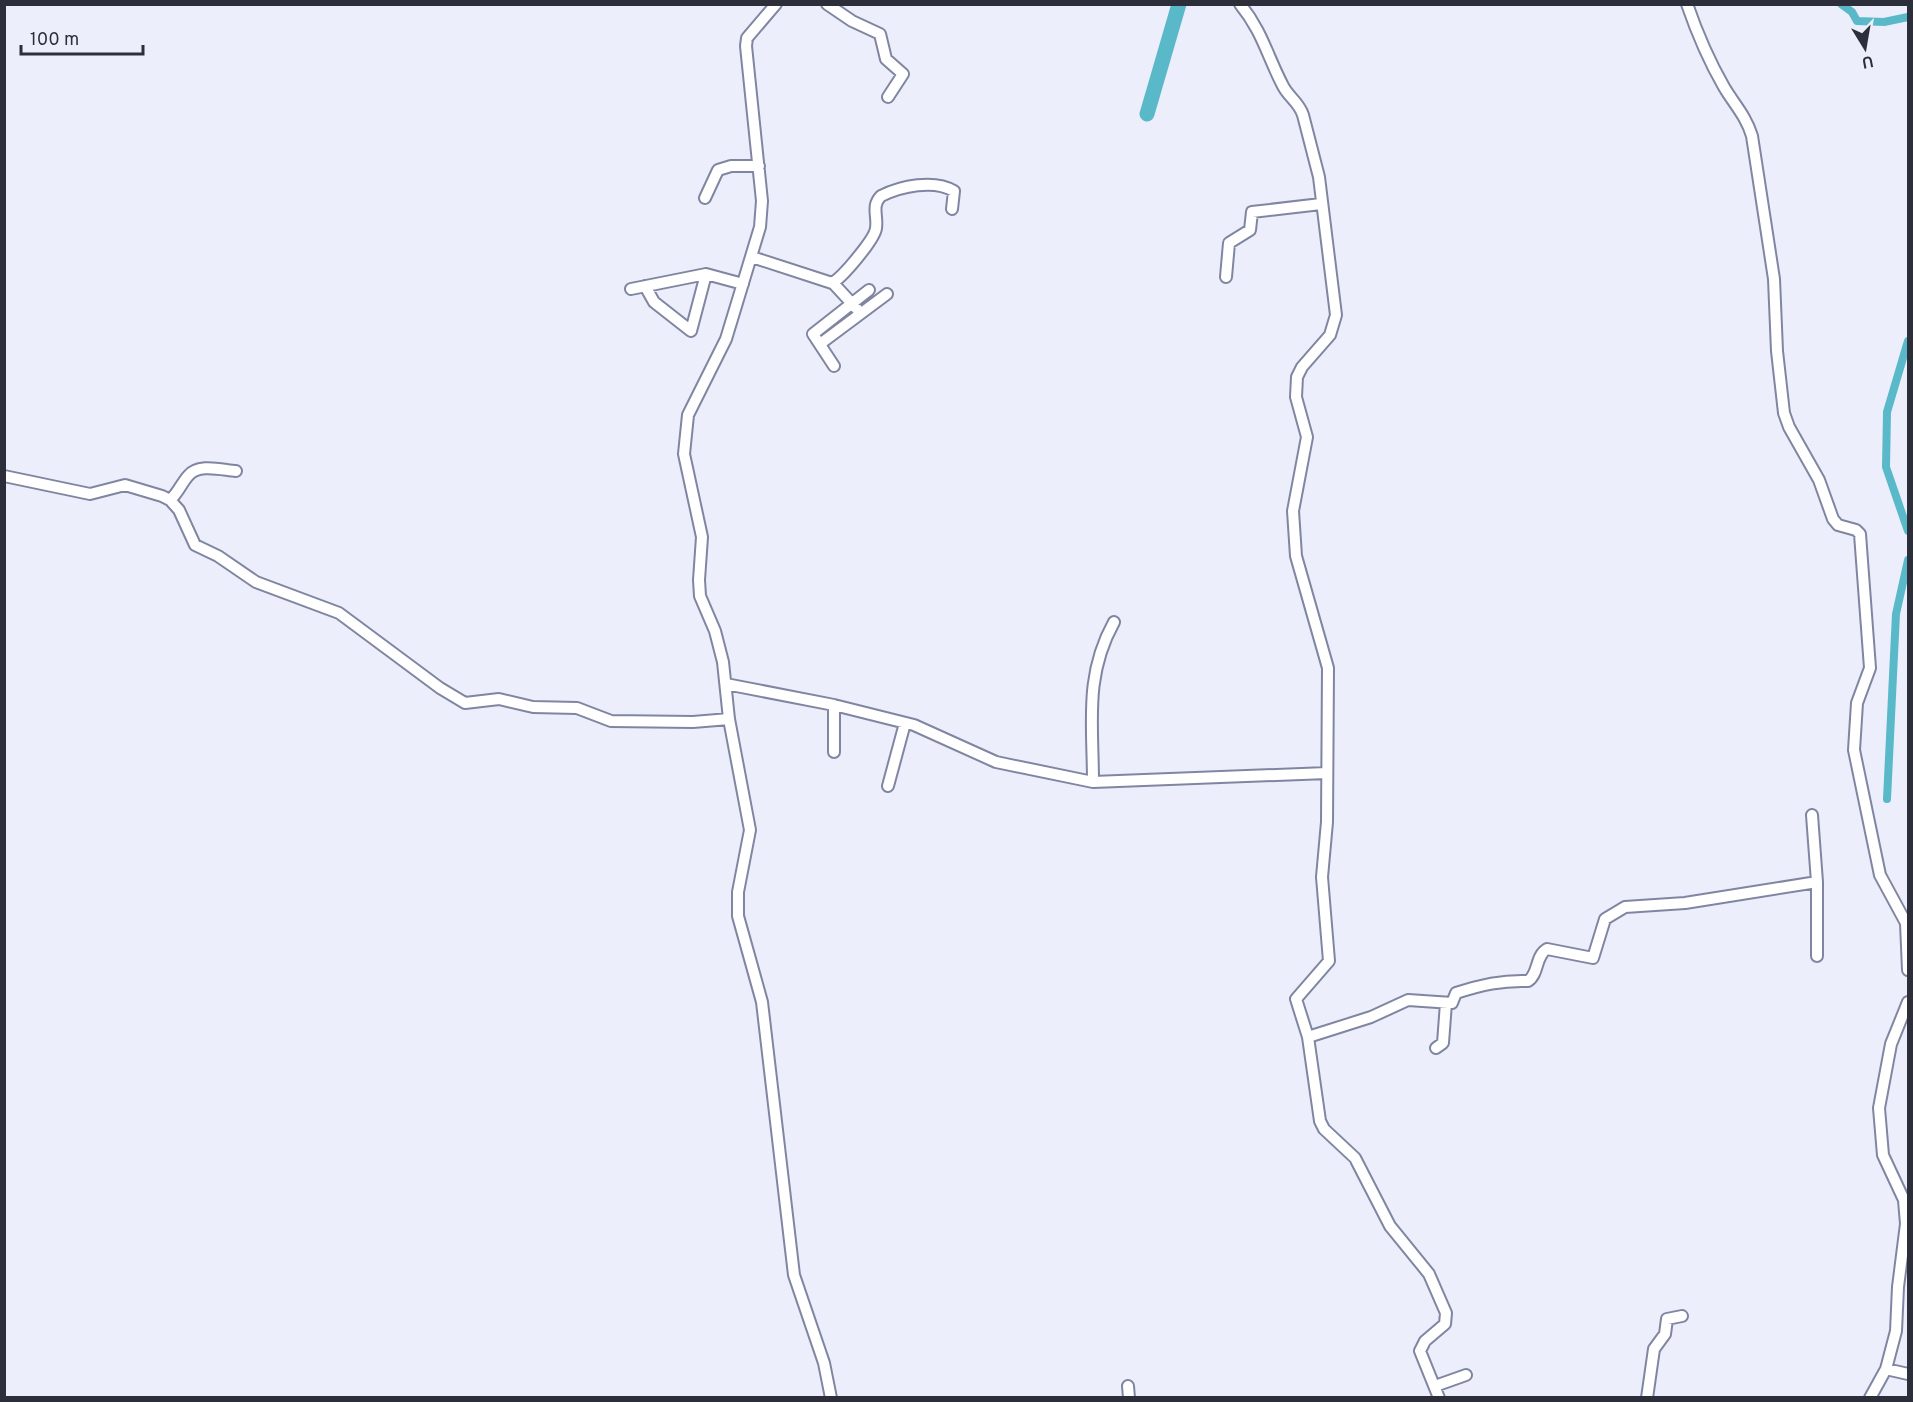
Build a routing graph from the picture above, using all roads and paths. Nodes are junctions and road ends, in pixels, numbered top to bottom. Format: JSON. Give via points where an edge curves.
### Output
{"nodes":[{"id":1,"x":776,"y":4,"type":"edge"},
{"id":2,"x":827,"y":4,"type":"edge"},
{"id":3,"x":1240,"y":4,"type":"edge"},
{"id":4,"x":1687,"y":4,"type":"edge"},
{"id":5,"x":888,"y":97,"type":"dead end"},
{"id":6,"x":759,"y":166,"type":"junction"},
{"id":7,"x":705,"y":198,"type":"dead end"},
{"id":8,"x":1321,"y":204,"type":"junction"},
{"id":9,"x":952,"y":209,"type":"dead end"},
{"id":10,"x":752,"y":256,"type":"junction"},
{"id":11,"x":706,"y":274,"type":"junction"},
{"id":12,"x":1226,"y":277,"type":"dead end"},
{"id":13,"x":833,"y":283,"type":"junction"},
{"id":14,"x":743,"y":284,"type":"junction"},
{"id":15,"x":645,"y":286,"type":"junction"},
{"id":16,"x":631,"y":289,"type":"dead end"},
{"id":17,"x":869,"y":290,"type":"dead end"},
{"id":18,"x":887,"y":294,"type":"dead end"},
{"id":19,"x":852,"y":304,"type":"junction"},
{"id":20,"x":861,"y":313,"type":"junction"},
{"id":21,"x":820,"y":344,"type":"junction"},
{"id":22,"x":834,"y":366,"type":"dead end"},
{"id":23,"x":236,"y":471,"type":"dead end"},
{"id":24,"x":4,"y":476,"type":"edge"},
{"id":25,"x":170,"y":500,"type":"junction"},
{"id":26,"x":1114,"y":622,"type":"dead end"},
{"id":27,"x":726,"y":684,"type":"junction"},
{"id":28,"x":834,"y":705,"type":"junction"},
{"id":29,"x":729,"y":719,"type":"junction"},
{"id":30,"x":905,"y":723,"type":"junction"},
{"id":31,"x":834,"y":752,"type":"dead end"},
{"id":32,"x":1327,"y":773,"type":"junction"},
{"id":33,"x":1093,"y":782,"type":"junction"},
{"id":34,"x":888,"y":786,"type":"dead end"},
{"id":35,"x":1812,"y":815,"type":"dead end"},
{"id":36,"x":1817,"y":882,"type":"junction"},
{"id":37,"x":1817,"y":956,"type":"dead end"},
{"id":38,"x":1908,"y":970,"type":"edge"},
{"id":39,"x":1446,"y":1002,"type":"junction"},
{"id":40,"x":1908,"y":1002,"type":"edge"},
{"id":41,"x":1308,"y":1037,"type":"junction"},
{"id":42,"x":1436,"y":1048,"type":"dead end"},
{"id":43,"x":1682,"y":1316,"type":"dead end"},
{"id":44,"x":1886,"y":1370,"type":"junction"},
{"id":45,"x":1908,"y":1374,"type":"edge"},
{"id":46,"x":1466,"y":1375,"type":"dead end"},
{"id":47,"x":1435,"y":1386,"type":"junction"},
{"id":48,"x":831,"y":1398,"type":"edge"},
{"id":49,"x":1439,"y":1398,"type":"edge"},
{"id":50,"x":1647,"y":1398,"type":"edge"},
{"id":51,"x":1870,"y":1398,"type":"edge"}],
"edges":[{"from":1,"to":6,"type":"street","via":[[747,38],[746,46]]},
{"from":2,"to":5,"type":"street","via":[[880,34],[886,59],[903,74]]},
{"from":3,"to":8,"type":"street","via":[[1264,40],[1282,85],[1301,108],[1319,177]]},
{"from":4,"to":38,"type":"street","via":[[1718,76],[1752,136],[1774,279],[1777,351],[1786,419],[1819,480],[1833,519],[1860,534],[1870,668],[1857,703],[1854,750],[1880,875],[1906,923]]},
{"from":6,"to":7,"type":"street","via":[[718,170]]},
{"from":6,"to":10,"type":"street","via":[[762,214]]},
{"from":8,"to":12,"type":"street","via":[[1252,212],[1250,230],[1229,243]]},
{"from":8,"to":32,"type":"street","via":[[1336,315],[1330,335],[1297,377],[1296,397],[1306,437],[1293,511],[1296,556],[1328,668]]},
{"from":9,"to":13,"type":"street","via":[[955,192],[936,184],[881,196],[874,210],[873,235]]},
{"from":10,"to":13,"type":"street"},
{"from":10,"to":14,"type":"street"},
{"from":11,"to":14,"type":"street"},
{"from":11,"to":15,"type":"street"},
{"from":11,"to":15,"type":"street","via":[[691,331],[654,302]]},
{"from":13,"to":19,"type":"street"},
{"from":14,"to":27,"type":"street","via":[[717,362],[688,415],[684,440],[702,537],[700,596],[720,649]]},
{"from":15,"to":16,"type":"street"},
{"from":17,"to":19,"type":"street"},
{"from":18,"to":20,"type":"street"},
{"from":19,"to":20,"type":"street"},
{"from":19,"to":21,"type":"street","via":[[813,334]]},
{"from":20,"to":21,"type":"street"},
{"from":21,"to":22,"type":"street"},
{"from":23,"to":25,"type":"street","via":[[197,470]]},
{"from":24,"to":25,"type":"street","via":[[90,494],[129,486]]},
{"from":25,"to":29,"type":"street","via":[[179,510],[195,545],[262,585],[339,613],[465,703],[499,699],[533,707],[578,708],[611,721]]},
{"from":26,"to":33,"type":"street","via":[[1100,648],[1091,693]]},
{"from":27,"to":28,"type":"street"},
{"from":27,"to":29,"type":"street"},
{"from":28,"to":30,"type":"street"},
{"from":28,"to":31,"type":"street"},
{"from":29,"to":48,"type":"street","via":[[750,830],[738,892],[738,916],[762,1002],[794,1275],[822,1354]]},
{"from":30,"to":33,"type":"street","via":[[996,762]]},
{"from":30,"to":34,"type":"street"},
{"from":32,"to":33,"type":"street"},
{"from":32,"to":41,"type":"street","via":[[1322,877],[1329,959],[1327,967],[1297,998]]},
{"from":35,"to":36,"type":"street"},
{"from":36,"to":37,"type":"street"},
{"from":36,"to":39,"type":"street","via":[[1685,903],[1625,907],[1605,919],[1593,958],[1547,949],[1532,979],[1501,980],[1456,993],[1453,1003]]},
{"from":39,"to":41,"type":"street","via":[[1408,1000],[1371,1017]]},
{"from":39,"to":42,"type":"street","via":[[1446,1032],[1443,1043]]},
{"from":40,"to":44,"type":"street","via":[[1891,1044],[1879,1108],[1883,1155],[1904,1200],[1906,1216],[1896,1331]]},
{"from":41,"to":47,"type":"street","via":[[1322,1126],[1355,1158],[1384,1216],[1425,1268],[1446,1314],[1445,1324],[1425,1341],[1420,1352]]},
{"from":43,"to":50,"type":"street","via":[[1667,1319],[1665,1334],[1654,1349]]},
{"from":44,"to":45,"type":"street"},
{"from":44,"to":51,"type":"street"},
{"from":46,"to":47,"type":"street"},
{"from":47,"to":49,"type":"street"}]}
